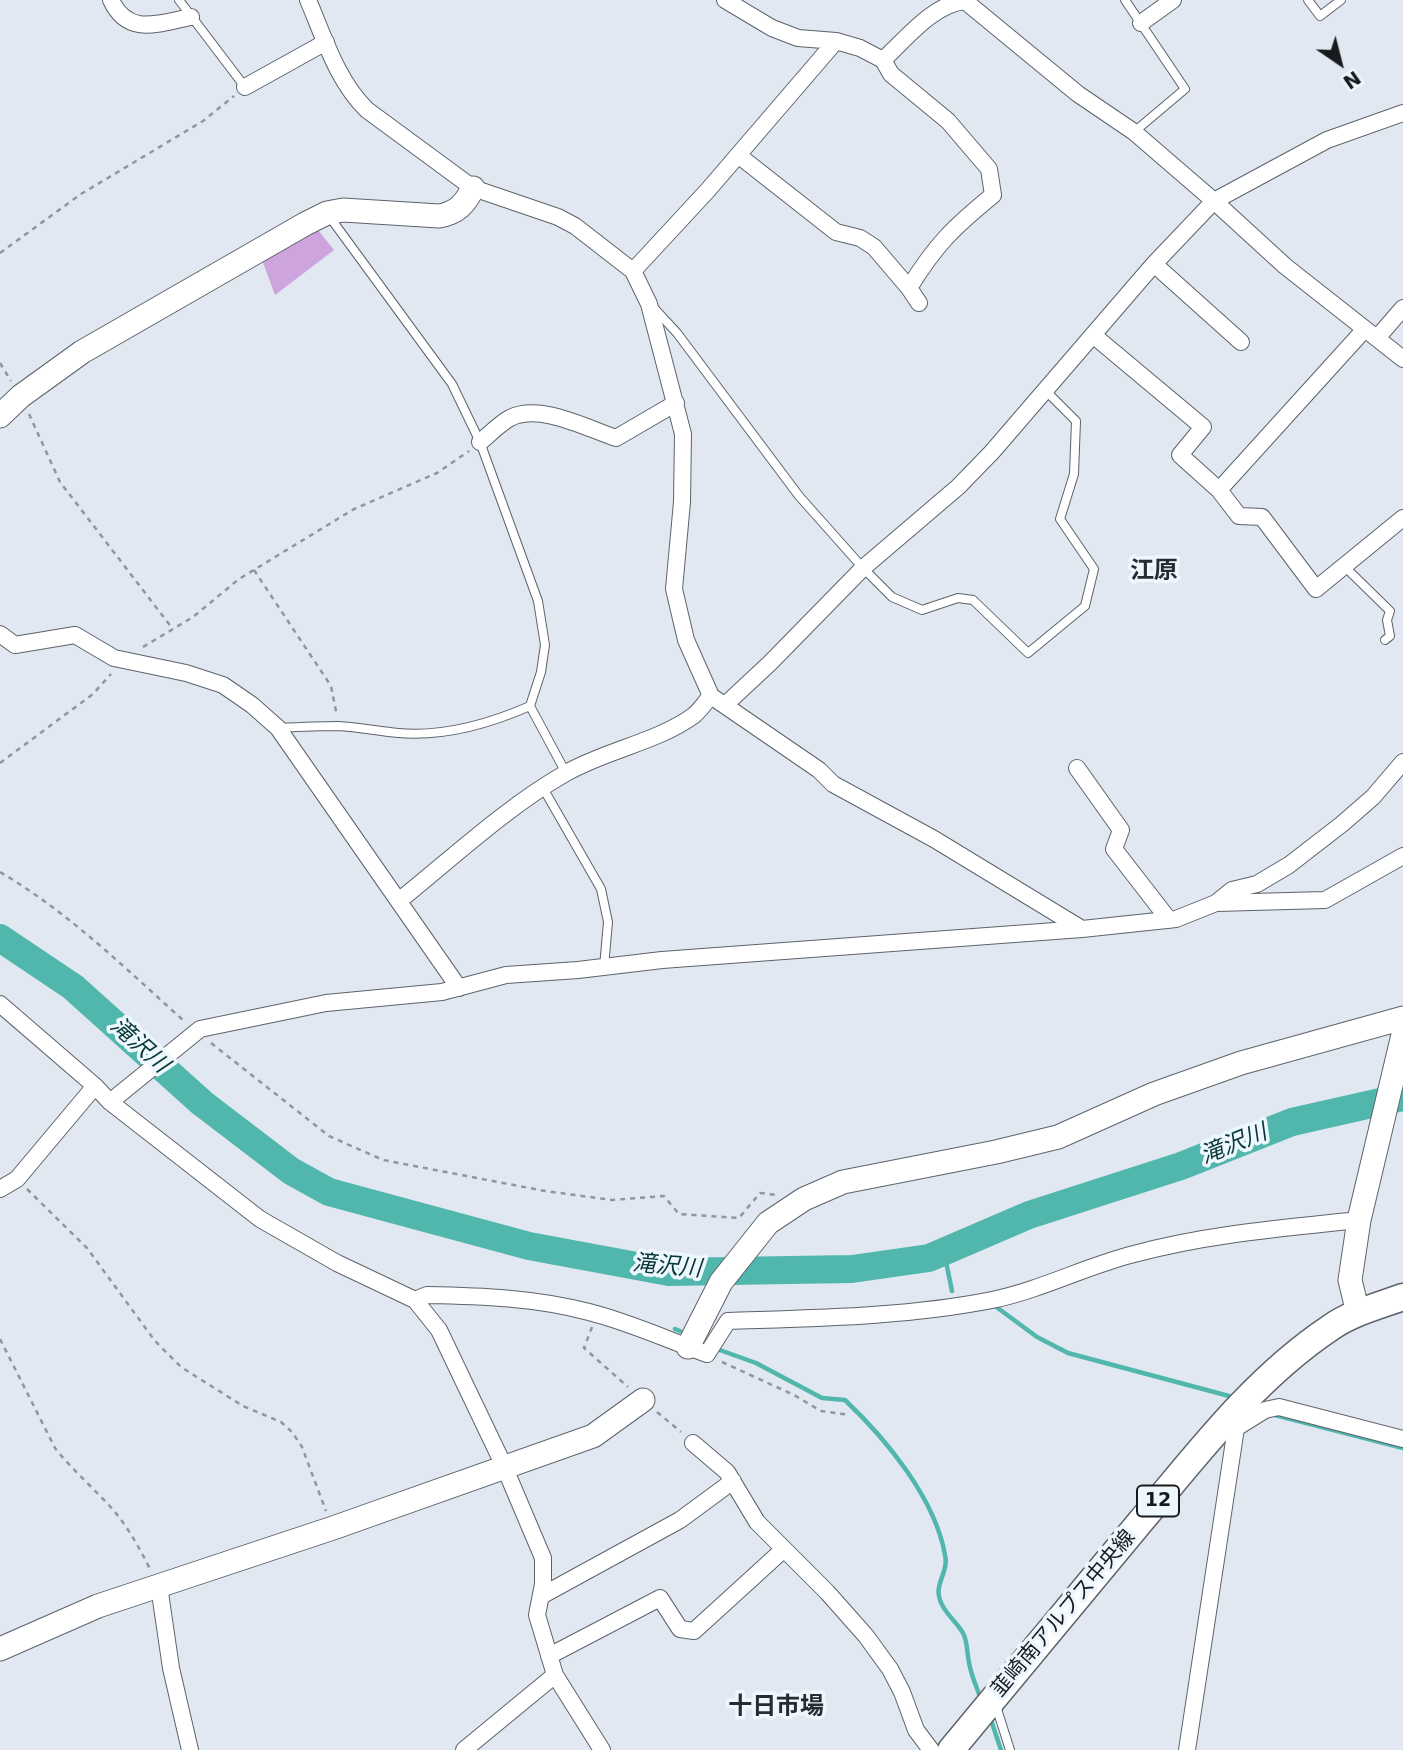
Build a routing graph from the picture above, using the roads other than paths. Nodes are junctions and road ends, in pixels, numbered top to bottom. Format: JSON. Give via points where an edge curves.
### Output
{"nodes":[{"id":1,"x":111,"y":0,"type":"edge"},
{"id":2,"x":179,"y":0,"type":"edge"},
{"id":3,"x":308,"y":0,"type":"edge"},
{"id":4,"x":725,"y":0,"type":"edge"},
{"id":5,"x":1125,"y":0,"type":"edge"},
{"id":6,"x":1173,"y":0,"type":"edge"},
{"id":7,"x":1308,"y":0,"type":"edge"},
{"id":8,"x":1342,"y":0,"type":"edge"},
{"id":9,"x":191,"y":17,"type":"junction"},
{"id":10,"x":1141,"y":23,"type":"junction"},
{"id":11,"x":836,"y":40,"type":"junction"},
{"id":12,"x":326,"y":42,"type":"junction"},
{"id":13,"x":883,"y":60,"type":"junction"},
{"id":14,"x":244,"y":87,"type":"joint"},
{"id":15,"x":1403,"y":113,"type":"edge"},
{"id":16,"x":1134,"y":132,"type":"junction"},
{"id":17,"x":738,"y":155,"type":"junction"},
{"id":18,"x":474,"y":188,"type":"junction"},
{"id":19,"x":1214,"y":201,"type":"junction"},
{"id":20,"x":327,"y":213,"type":"junction"},
{"id":21,"x":1154,"y":264,"type":"junction"},
{"id":22,"x":633,"y":271,"type":"junction"},
{"id":23,"x":909,"y":288,"type":"junction"},
{"id":24,"x":919,"y":303,"type":"dead end"},
{"id":25,"x":649,"y":304,"type":"junction"},
{"id":26,"x":1403,"y":308,"type":"edge"},
{"id":27,"x":1371,"y":333,"type":"junction"},
{"id":28,"x":1093,"y":335,"type":"junction"},
{"id":29,"x":1241,"y":342,"type":"dead end"},
{"id":30,"x":1403,"y":359,"type":"edge"},
{"id":31,"x":1045,"y":390,"type":"junction"},
{"id":32,"x":676,"y":402,"type":"junction"},
{"id":33,"x":0,"y":416,"type":"edge"},
{"id":34,"x":480,"y":442,"type":"junction"},
{"id":35,"x":1219,"y":490,"type":"junction"},
{"id":36,"x":1403,"y":518,"type":"edge"},
{"id":37,"x":1344,"y":566,"type":"junction"},
{"id":38,"x":863,"y":568,"type":"junction"},
{"id":39,"x":0,"y":634,"type":"edge"},
{"id":40,"x":1385,"y":640,"type":"dead end"},
{"id":41,"x":711,"y":696,"type":"junction"},
{"id":42,"x":725,"y":705,"type":"junction"},
{"id":43,"x":530,"y":706,"type":"junction"},
{"id":44,"x":278,"y":728,"type":"junction"},
{"id":45,"x":1403,"y":762,"type":"edge"},
{"id":46,"x":1077,"y":768,"type":"dead end"},
{"id":47,"x":566,"y":773,"type":"junction"},
{"id":48,"x":543,"y":788,"type":"junction"},
{"id":49,"x":1403,"y":856,"type":"edge"},
{"id":50,"x":400,"y":900,"type":"junction"},
{"id":51,"x":1216,"y":903,"type":"junction"},
{"id":52,"x":1168,"y":920,"type":"junction"},
{"id":53,"x":1082,"y":929,"type":"junction"},
{"id":54,"x":604,"y":967,"type":"junction"},
{"id":55,"x":459,"y":988,"type":"junction"},
{"id":56,"x":0,"y":1003,"type":"edge"},
{"id":57,"x":1403,"y":1018,"type":"edge"},
{"id":58,"x":1403,"y":1037,"type":"edge"},
{"id":59,"x":95,"y":1086,"type":"junction"},
{"id":60,"x":113,"y":1099,"type":"junction"},
{"id":61,"x":0,"y":1189,"type":"edge"},
{"id":62,"x":1360,"y":1218,"type":"junction"},
{"id":63,"x":1403,"y":1297,"type":"edge"},
{"id":64,"x":415,"y":1300,"type":"junction"},
{"id":65,"x":1358,"y":1313,"type":"junction"},
{"id":66,"x":697,"y":1351,"type":"junction"},
{"id":67,"x":643,"y":1400,"type":"road end"},
{"id":68,"x":1237,"y":1418,"type":"junction"},
{"id":69,"x":1403,"y":1439,"type":"edge"},
{"id":70,"x":693,"y":1443,"type":"road end"},
{"id":71,"x":504,"y":1466,"type":"junction"},
{"id":72,"x":733,"y":1481,"type":"junction"},
{"id":73,"x":785,"y":1549,"type":"junction"},
{"id":74,"x":159,"y":1586,"type":"junction"},
{"id":75,"x":541,"y":1596,"type":"junction"},
{"id":76,"x":0,"y":1649,"type":"edge"},
{"id":77,"x":549,"y":1656,"type":"junction"},
{"id":78,"x":555,"y":1675,"type":"junction"},
{"id":79,"x":994,"y":1699,"type":"junction"},
{"id":80,"x":190,"y":1750,"type":"edge"},
{"id":81,"x":464,"y":1750,"type":"edge"},
{"id":82,"x":602,"y":1750,"type":"edge"},
{"id":83,"x":931,"y":1750,"type":"edge"},
{"id":84,"x":951,"y":1750,"type":"edge"},
{"id":85,"x":1010,"y":1750,"type":"edge"},
{"id":86,"x":1187,"y":1750,"type":"edge"}],
"edges":[{"from":1,"to":9,"type":"street","via":[[118,14],[130,22],[149,25]]},
{"from":2,"to":9,"type":"lane"},
{"from":3,"to":12,"type":"street"},
{"from":4,"to":11,"type":"street","via":[[798,38]]},
{"from":5,"to":10,"type":"lane"},
{"from":6,"to":10,"type":"street"},
{"from":7,"to":8,"type":"lane","via":[[1320,16]]},
{"from":9,"to":14,"type":"lane"},
{"from":10,"to":16,"type":"lane","via":[[1185,89]]},
{"from":11,"to":13,"type":"street"},
{"from":11,"to":17,"type":"street"},
{"from":12,"to":14,"type":"street"},
{"from":12,"to":18,"type":"street","via":[[340,74],[367,110]]},
{"from":13,"to":16,"type":"street","via":[[937,11],[965,1],[1078,94]]},
{"from":13,"to":23,"type":"street","via":[[891,74],[948,121],[989,169],[993,195],[953,228]]},
{"from":15,"to":19,"type":"street","via":[[1327,140]]},
{"from":16,"to":19,"type":"street"},
{"from":17,"to":22,"type":"street"},
{"from":17,"to":23,"type":"street","via":[[835,233],[860,238],[874,247]]},
{"from":18,"to":20,"type":"street","via":[[459,209],[439,216],[343,209]]},
{"from":18,"to":22,"type":"street","via":[[558,217]]},
{"from":19,"to":21,"type":"street"},
{"from":19,"to":27,"type":"street","via":[[1284,266]]},
{"from":20,"to":33,"type":"street","via":[[82,352]]},
{"from":20,"to":34,"type":"lane","via":[[452,384]]},
{"from":21,"to":28,"type":"street"},
{"from":21,"to":29,"type":"street"},
{"from":22,"to":25,"type":"street"},
{"from":23,"to":24,"type":"street"},
{"from":25,"to":32,"type":"street"},
{"from":25,"to":38,"type":"lane","via":[[677,333],[799,496]]},
{"from":26,"to":27,"type":"street"},
{"from":27,"to":30,"type":"street"},
{"from":27,"to":35,"type":"street"},
{"from":28,"to":31,"type":"street"},
{"from":28,"to":35,"type":"street","via":[[1203,427],[1180,455]]},
{"from":31,"to":38,"type":"street","via":[[958,487]]},
{"from":31,"to":38,"type":"lane","via":[[1076,421],[1074,474],[1060,519],[1094,569],[1085,606],[1028,653],[973,600],[958,598],[922,610],[892,597]]},
{"from":32,"to":34,"type":"street","via":[[616,438],[544,413],[526,413],[509,419]]},
{"from":32,"to":41,"type":"street","via":[[684,458],[674,589],[686,640]]},
{"from":34,"to":43,"type":"lane","via":[[538,601],[545,645]]},
{"from":35,"to":37,"type":"street","via":[[1239,516],[1262,517],[1316,589]]},
{"from":36,"to":37,"type":"street"},
{"from":37,"to":40,"type":"lane","via":[[1390,611],[1390,636]]},
{"from":38,"to":42,"type":"street"},
{"from":39,"to":44,"type":"street","via":[[15,645],[75,635],[114,658],[223,685]]},
{"from":41,"to":42,"type":"street"},
{"from":41,"to":47,"type":"street","via":[[694,715]]},
{"from":42,"to":53,"type":"street","via":[[833,784]]},
{"from":43,"to":44,"type":"lane","via":[[473,727],[426,733],[340,726]]},
{"from":43,"to":47,"type":"lane"},
{"from":44,"to":50,"type":"street"},
{"from":45,"to":51,"type":"street","via":[[1373,797],[1289,864],[1256,884],[1232,890]]},
{"from":46,"to":52,"type":"street","via":[[1121,830],[1114,849]]},
{"from":47,"to":48,"type":"street"},
{"from":48,"to":50,"type":"street"},
{"from":48,"to":54,"type":"lane","via":[[601,889],[608,922]]},
{"from":49,"to":51,"type":"street","via":[[1325,900]]},
{"from":50,"to":55,"type":"street"},
{"from":51,"to":52,"type":"street"},
{"from":52,"to":53,"type":"street"},
{"from":53,"to":54,"type":"street"},
{"from":54,"to":55,"type":"street","via":[[506,975]]},
{"from":55,"to":60,"type":"street","via":[[326,1003],[217,1024],[193,1035]]},
{"from":56,"to":59,"type":"street"},
{"from":57,"to":66,"type":"street","via":[[1241,1063],[1154,1094],[1058,1137],[843,1182],[768,1223],[720,1282],[705,1314]]},
{"from":58,"to":62,"type":"street"},
{"from":59,"to":60,"type":"street"},
{"from":59,"to":61,"type":"street","via":[[17,1179]]},
{"from":60,"to":64,"type":"street","via":[[260,1219]]},
{"from":62,"to":65,"type":"street","via":[[1350,1280]]},
{"from":62,"to":66,"type":"street","via":[[1237,1233],[1134,1254],[995,1299],[832,1318],[728,1321]]},
{"from":63,"to":65,"type":"main road","name":"韮崎南アルプス中央線","number":"12"},
{"from":64,"to":66,"type":"street","via":[[427,1295],[521,1299],[597,1314]]},
{"from":64,"to":71,"type":"street","via":[[439,1330]]},
{"from":65,"to":68,"type":"main road","name":"韮崎南アルプス中央線","number":"12","via":[[1331,1327],[1271,1373]]},
{"from":67,"to":71,"type":"street","via":[[593,1436]]},
{"from":68,"to":69,"type":"street","via":[[1279,1407]]},
{"from":68,"to":79,"type":"main road","name":"韮崎南アルプス中央線","number":"12"},
{"from":68,"to":86,"type":"street"},
{"from":70,"to":72,"type":"street"},
{"from":71,"to":74,"type":"street"},
{"from":71,"to":75,"type":"street","via":[[543,1558]]},
{"from":72,"to":73,"type":"street","via":[[757,1522]]},
{"from":72,"to":75,"type":"street","via":[[680,1520]]},
{"from":73,"to":77,"type":"street","via":[[694,1631],[680,1629],[660,1598]]},
{"from":73,"to":83,"type":"street","via":[[866,1636],[890,1669],[916,1730]]},
{"from":74,"to":76,"type":"street","via":[[98,1606]]},
{"from":74,"to":80,"type":"street"},
{"from":75,"to":77,"type":"street","via":[[537,1615]]},
{"from":77,"to":78,"type":"street"},
{"from":78,"to":81,"type":"street"},
{"from":78,"to":82,"type":"street"},
{"from":79,"to":84,"type":"main road","name":"韮崎南アルプス中央線","number":"12"},
{"from":79,"to":85,"type":"lane"}]}
